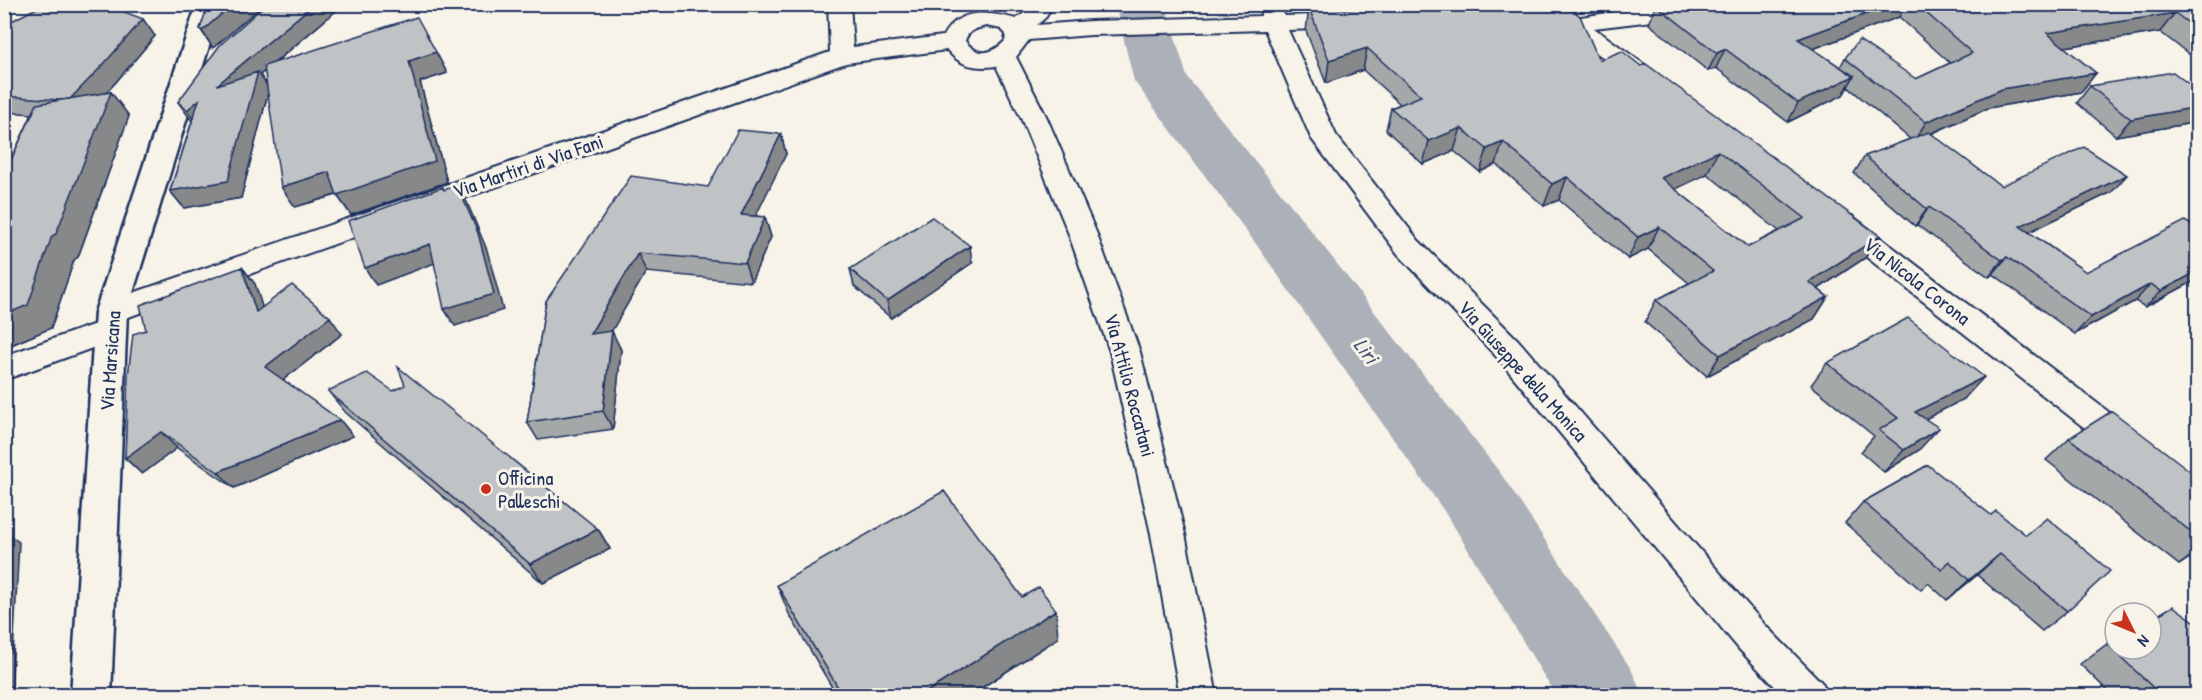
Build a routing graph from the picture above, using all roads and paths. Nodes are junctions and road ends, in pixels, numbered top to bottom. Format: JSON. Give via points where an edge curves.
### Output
{"nodes":[{"id":1,"x":44,"y":4,"type":"edge"},
{"id":2,"x":210,"y":4,"type":"edge"},
{"id":3,"x":839,"y":4,"type":"edge"},
{"id":4,"x":1042,"y":4,"type":"edge"},
{"id":5,"x":1736,"y":4,"type":"edge"},
{"id":6,"x":1272,"y":13,"type":"edge"},
{"id":7,"x":4,"y":15,"type":"edge"},
{"id":8,"x":1545,"y":20,"type":"edge"},
{"id":9,"x":1368,"y":21,"type":"edge"},
{"id":10,"x":1574,"y":25,"type":"junction"},
{"id":11,"x":1012,"y":39,"type":"junction"},
{"id":12,"x":953,"y":42,"type":"junction"},
{"id":13,"x":842,"y":56,"type":"junction"},
{"id":14,"x":214,"y":63,"type":"edge"},
{"id":15,"x":180,"y":92,"type":"junction"},
{"id":16,"x":1668,"y":94,"type":"edge"},
{"id":17,"x":1819,"y":205,"type":"edge"},
{"id":18,"x":111,"y":321,"type":"junction"},
{"id":19,"x":4,"y":368,"type":"edge"},
{"id":20,"x":2148,"y":459,"type":"edge"},
{"id":21,"x":91,"y":696,"type":"edge"},
{"id":22,"x":1199,"y":696,"type":"edge"},
{"id":23,"x":1809,"y":696,"type":"edge"}],
"edges":[{"from":1,"to":7,"type":"street"},
{"from":2,"to":15,"type":"main road","name":"Via Marsicana"},
{"from":3,"to":13,"type":"street"},
{"from":4,"to":11,"type":"street","via":[[1036,16]]},
{"from":5,"to":10,"type":"street"},
{"from":6,"to":9,"type":"street"},
{"from":6,"to":11,"type":"street","via":[[1238,23],[1091,28]]},
{"from":6,"to":23,"type":"street","name":"Via Giuseppe della Monica","via":[[1324,138],[1408,248],[1507,348],[1752,637]]},
{"from":8,"to":10,"type":"street"},
{"from":10,"to":16,"type":"street"},
{"from":11,"to":12,"type":"street","via":[[991,59],[961,54]]},
{"from":11,"to":12,"type":"street","via":[[998,20],[976,21],[958,29]]},
{"from":11,"to":22,"type":"street","name":"Via Attilio Roccatani","via":[[1034,118],[1078,221],[1125,352],[1168,534]]},
{"from":12,"to":13,"type":"street","name":"Via Martiri di Via Fani"},
{"from":13,"to":18,"type":"street","name":"Via Martiri di Via Fani"},
{"from":14,"to":15,"type":"street"},
{"from":15,"to":18,"type":"main road","name":"Via Marsicana"},
{"from":17,"to":20,"type":"street","name":"Via Nicola Corona"},
{"from":18,"to":19,"type":"street","name":"Via Martiri di Via Fani"},
{"from":18,"to":21,"type":"main road","name":"Via Marsicana"}]}
